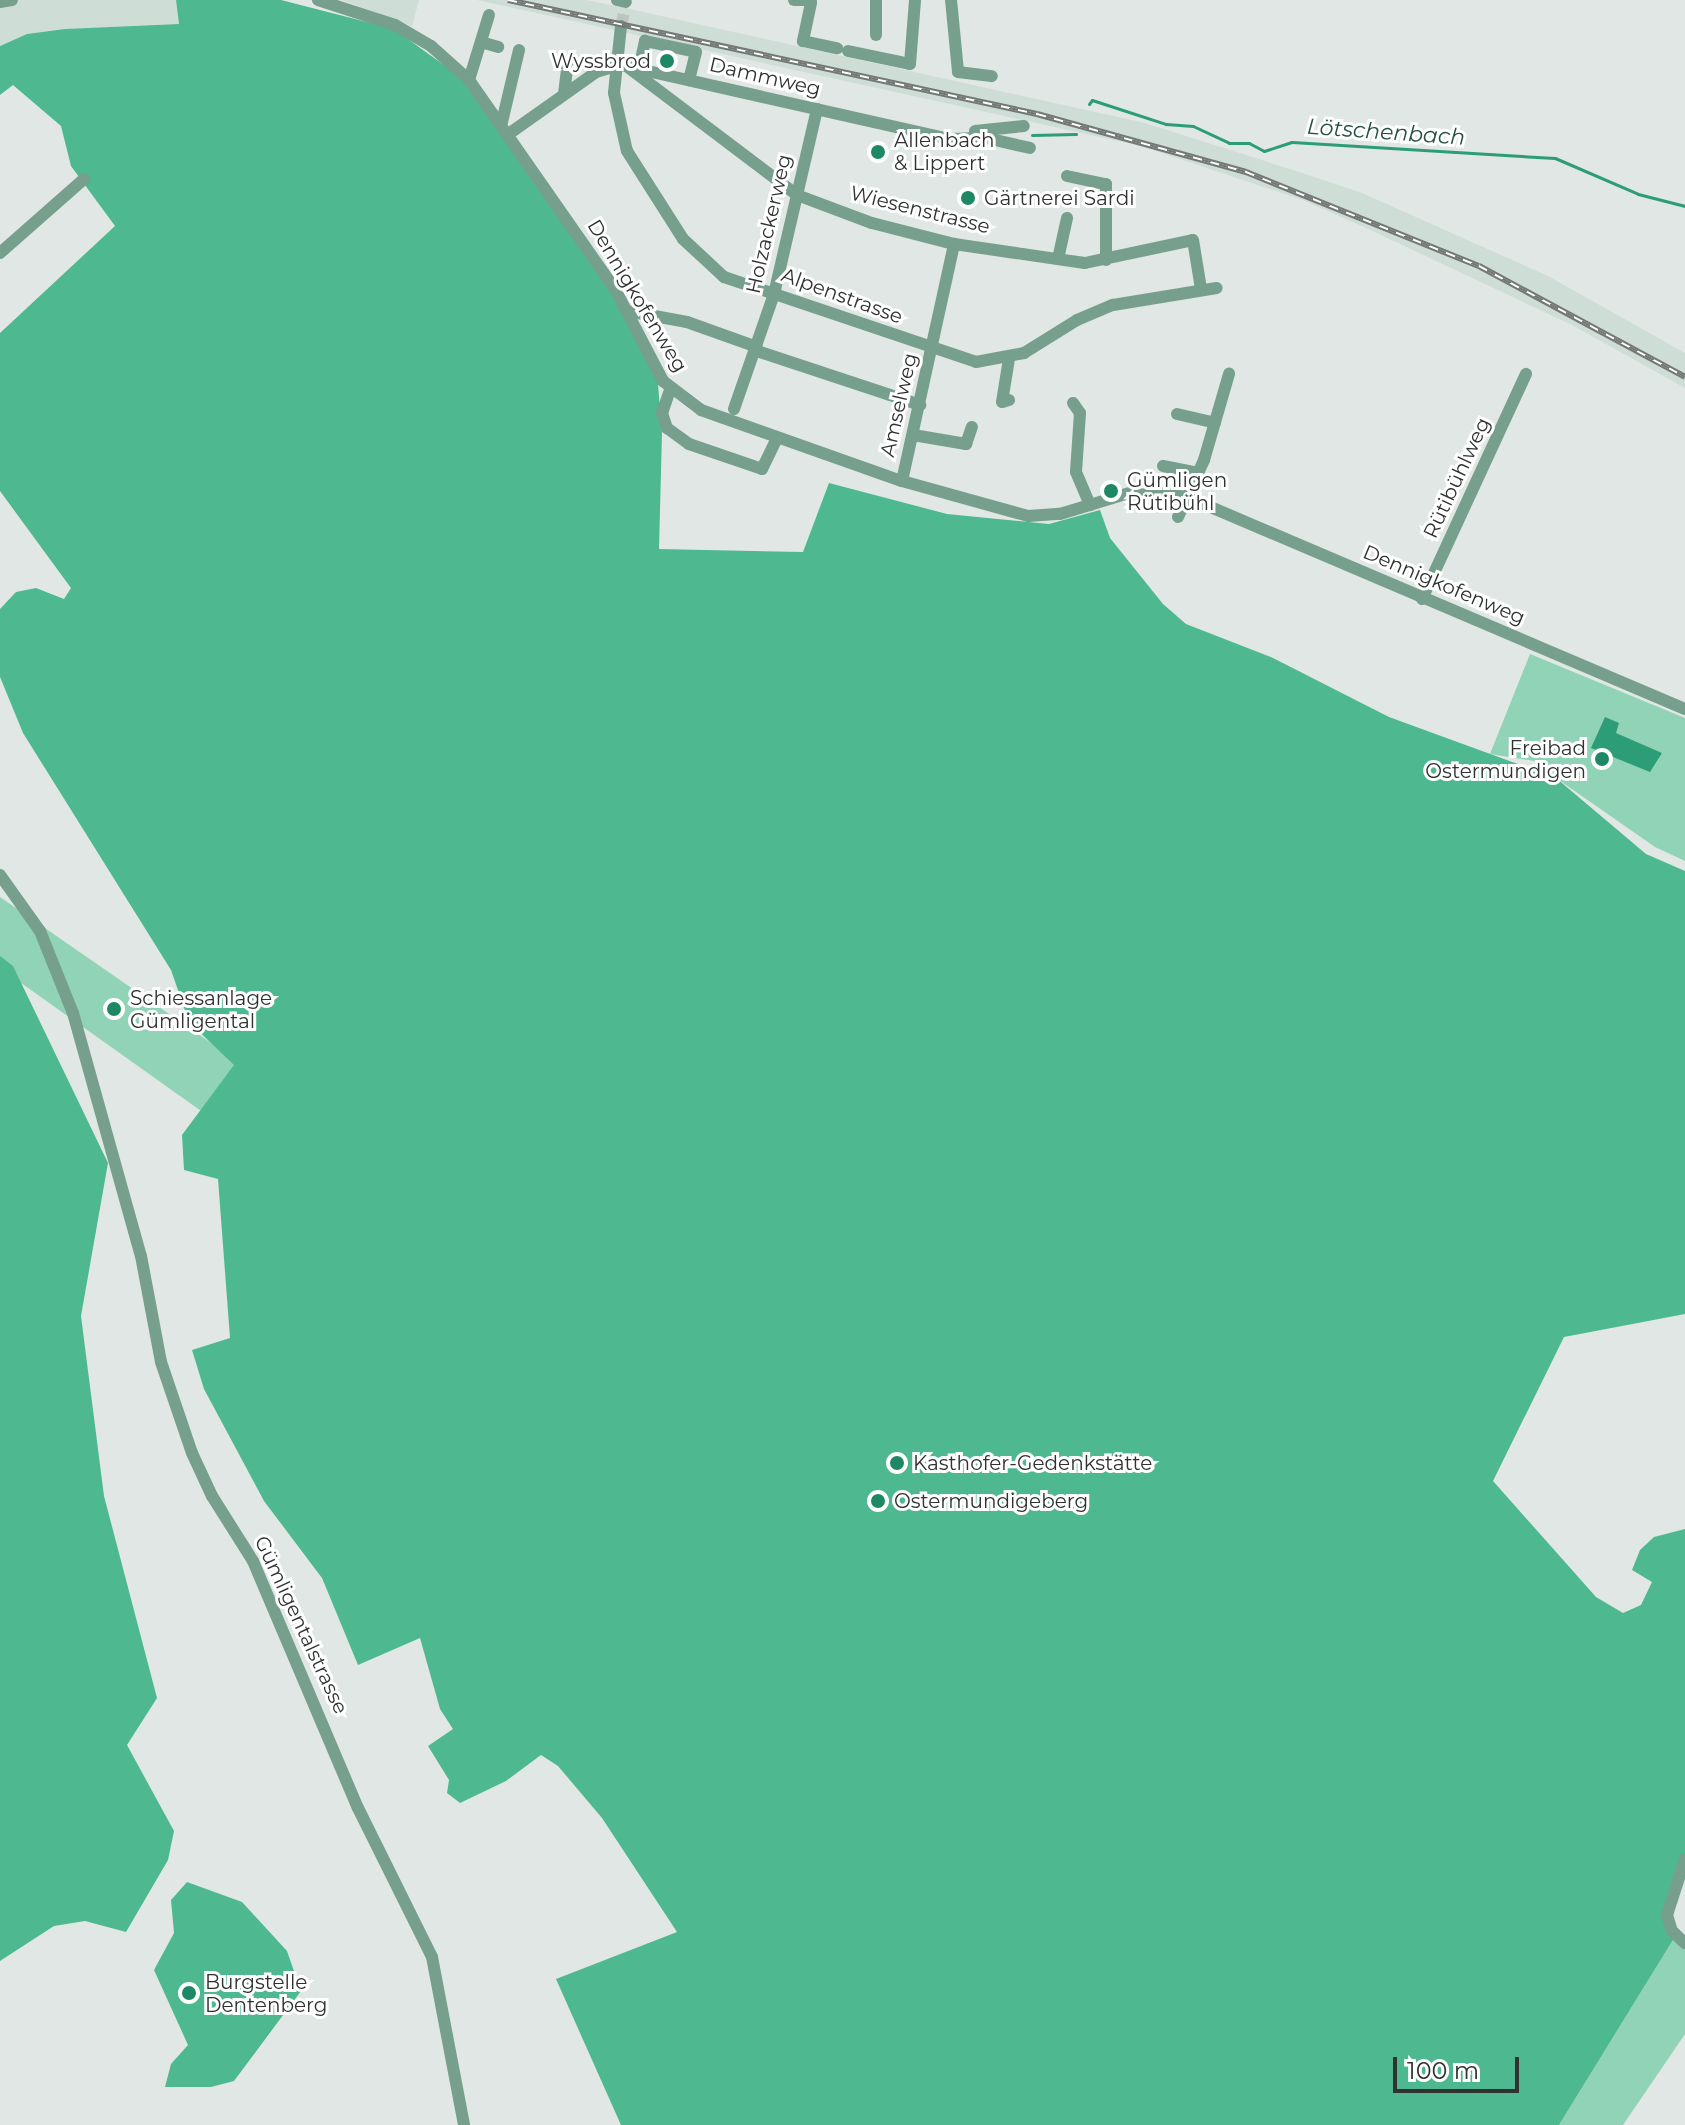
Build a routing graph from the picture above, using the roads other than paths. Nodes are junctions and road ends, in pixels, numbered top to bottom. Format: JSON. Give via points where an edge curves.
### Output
{"nodes":[{"id":1,"x":12,"y":0,"type":"edge"},
{"id":2,"x":318,"y":0,"type":"edge"},
{"id":3,"x":794,"y":0,"type":"edge"},
{"id":4,"x":876,"y":0,"type":"edge"},
{"id":5,"x":915,"y":0,"type":"edge"},
{"id":6,"x":950,"y":0,"type":"edge"},
{"id":7,"x":0,"y":2,"type":"edge"},
{"id":8,"x":811,"y":2,"type":"edge"},
{"id":9,"x":489,"y":15,"type":"dead end"},
{"id":10,"x":621,"y":26,"type":"tunnel mouth"},
{"id":11,"x":876,"y":35,"type":"dead end"},
{"id":12,"x":481,"y":42,"type":"junction"},
{"id":13,"x":498,"y":47,"type":"dead end"},
{"id":14,"x":519,"y":50,"type":"dead end"},
{"id":15,"x":568,"y":62,"type":"dead end"},
{"id":16,"x":614,"y":66,"type":"junction"},
{"id":17,"x":634,"y":68,"type":"junction"},
{"id":18,"x":992,"y":76,"type":"dead end"},
{"id":19,"x":469,"y":80,"type":"junction"},
{"id":20,"x":689,"y":80,"type":"junction"},
{"id":21,"x":564,"y":94,"type":"junction"},
{"id":22,"x":817,"y":109,"type":"junction"},
{"id":23,"x":1024,"y":126,"type":"dead end"},
{"id":24,"x":506,"y":127,"type":"junction"},
{"id":25,"x":933,"y":132,"type":"junction"},
{"id":26,"x":1030,"y":148,"type":"dead end"},
{"id":27,"x":1067,"y":176,"type":"dead end"},
{"id":28,"x":84,"y":179,"type":"dead end"},
{"id":29,"x":797,"y":195,"type":"junction"},
{"id":30,"x":1067,"y":218,"type":"dead end"},
{"id":31,"x":954,"y":244,"type":"junction"},
{"id":32,"x":0,"y":253,"type":"edge"},
{"id":33,"x":1058,"y":259,"type":"junction"},
{"id":34,"x":1106,"y":260,"type":"junction"},
{"id":35,"x":1217,"y":288,"type":"dead end"},
{"id":36,"x":1201,"y":289,"type":"junction"},
{"id":37,"x":774,"y":294,"type":"junction"},
{"id":38,"x":627,"y":311,"type":"junction"},
{"id":39,"x":757,"y":349,"type":"junction"},
{"id":40,"x":933,"y":350,"type":"junction"},
{"id":41,"x":1009,"y":359,"type":"junction"},
{"id":42,"x":1229,"y":374,"type":"dead end"},
{"id":43,"x":1526,"y":374,"type":"dead end"},
{"id":44,"x":670,"y":390,"type":"junction"},
{"id":45,"x":1009,"y":400,"type":"dead end"},
{"id":46,"x":1073,"y":403,"type":"dead end"},
{"id":47,"x":920,"y":405,"type":"junction"},
{"id":48,"x":734,"y":409,"type":"dead end"},
{"id":49,"x":1177,"y":414,"type":"dead end"},
{"id":50,"x":1215,"y":423,"type":"junction"},
{"id":51,"x":972,"y":427,"type":"dead end"},
{"id":52,"x":913,"y":435,"type":"junction"},
{"id":53,"x":777,"y":438,"type":"junction"},
{"id":54,"x":1163,"y":466,"type":"dead end"},
{"id":55,"x":1198,"y":473,"type":"junction"},
{"id":56,"x":902,"y":481,"type":"junction"},
{"id":57,"x":1187,"y":497,"type":"junction"},
{"id":58,"x":1090,"y":505,"type":"junction"},
{"id":59,"x":1178,"y":517,"type":"dead end"},
{"id":60,"x":1422,"y":599,"type":"junction"},
{"id":61,"x":1685,"y":709,"type":"edge"},
{"id":62,"x":0,"y":875,"type":"edge"},
{"id":63,"x":1685,"y":1859,"type":"edge"},
{"id":64,"x":1680,"y":1939,"type":"edge"},
{"id":65,"x":464,"y":2125,"type":"edge"}],
"edges":[{"from":1,"to":7,"type":"street"},
{"from":2,"to":19,"type":"street","name":"Dennigkofenweg","via":[[395,25],[431,46]]},
{"from":3,"to":8,"type":"street"},
{"from":4,"to":11,"type":"street"},
{"from":5,"to":8,"type":"street","via":[[910,64],[803,41]]},
{"from":6,"to":18,"type":"street","via":[[958,72]]},
{"from":9,"to":12,"type":"street"},
{"from":10,"to":16,"type":"street","name":"Alpenstrasse"},
{"from":12,"to":13,"type":"street"},
{"from":12,"to":19,"type":"street"},
{"from":14,"to":24,"type":"street"},
{"from":15,"to":21,"type":"street"},
{"from":16,"to":17,"type":"street","name":"Dammweg"},
{"from":16,"to":21,"type":"street"},
{"from":16,"to":37,"type":"street","name":"Alpenstrasse","via":[[622,140],[673,225],[724,277]]},
{"from":17,"to":20,"type":"street","name":"Dammweg"},
{"from":17,"to":20,"type":"street","via":[[645,41],[696,52]]},
{"from":17,"to":29,"type":"street","name":"Wiesenstrasse"},
{"from":19,"to":24,"type":"street","name":"Dennigkofenweg"},
{"from":20,"to":22,"type":"street","name":"Dammweg"},
{"from":21,"to":24,"type":"street"},
{"from":22,"to":25,"type":"street","name":"Dammweg"},
{"from":22,"to":29,"type":"street","name":"Holzackerweg"},
{"from":23,"to":25,"type":"street"},
{"from":24,"to":38,"type":"street","name":"Dennigkofenweg"},
{"from":25,"to":26,"type":"street","name":"Dammweg"},
{"from":27,"to":34,"type":"street","via":[[1106,184]]},
{"from":28,"to":32,"type":"street"},
{"from":29,"to":31,"type":"street","name":"Wiesenstrasse","via":[[872,223]]},
{"from":29,"to":37,"type":"street","name":"Holzackerweg"},
{"from":30,"to":33,"type":"street"},
{"from":31,"to":33,"type":"street","name":"Wiesenstrasse"},
{"from":31,"to":40,"type":"street","name":"Amselweg"},
{"from":33,"to":34,"type":"street","name":"Wiesenstrasse"},
{"from":34,"to":36,"type":"street","name":"Wiesenstrasse","via":[[1193,240]]},
{"from":35,"to":36,"type":"street","name":"Alpenstrasse"},
{"from":36,"to":41,"type":"street","name":"Alpenstrasse","via":[[1095,311]]},
{"from":37,"to":39,"type":"street","name":"Holzackerweg"},
{"from":37,"to":40,"type":"street","name":"Alpenstrasse"},
{"from":38,"to":39,"type":"street","via":[[687,322]]},
{"from":38,"to":44,"type":"street","name":"Dennigkofenweg"},
{"from":39,"to":47,"type":"street"},
{"from":39,"to":48,"type":"street","name":"Holzackerweg"},
{"from":40,"to":41,"type":"street","name":"Alpenstrasse","via":[[976,362]]},
{"from":40,"to":47,"type":"street","name":"Amselweg"},
{"from":41,"to":45,"type":"street","via":[[1002,402]]},
{"from":42,"to":50,"type":"street"},
{"from":43,"to":60,"type":"street","name":"Rütibühlweg"},
{"from":44,"to":53,"type":"street","name":"Dennigkofenweg","via":[[701,410]]},
{"from":44,"to":53,"type":"street","via":[[662,413],[673,435],[689,444],[762,469]]},
{"from":46,"to":58,"type":"street","via":[[1080,413],[1076,472]]},
{"from":47,"to":52,"type":"street","name":"Amselweg"},
{"from":49,"to":50,"type":"street"},
{"from":50,"to":55,"type":"street"},
{"from":51,"to":52,"type":"street","via":[[966,444]]},
{"from":52,"to":56,"type":"street","name":"Amselweg"},
{"from":53,"to":56,"type":"street","name":"Dennigkofenweg"},
{"from":54,"to":55,"type":"street"},
{"from":55,"to":57,"type":"street"},
{"from":56,"to":58,"type":"street","name":"Dennigkofenweg","via":[[1028,516]]},
{"from":57,"to":58,"type":"street","name":"Dennigkofenweg","via":[[1139,490]]},
{"from":57,"to":59,"type":"street"},
{"from":57,"to":60,"type":"street","name":"Dennigkofenweg"},
{"from":60,"to":61,"type":"street","name":"Dennigkofenweg"},
{"from":62,"to":65,"type":"street","name":"Gümligentalstrasse","via":[[40,931],[73,1013],[141,1256],[161,1362],[192,1453],[253,1561],[354,1800],[432,1957]]},
{"from":63,"to":64,"type":"street","via":[[1667,1915]]}]}
